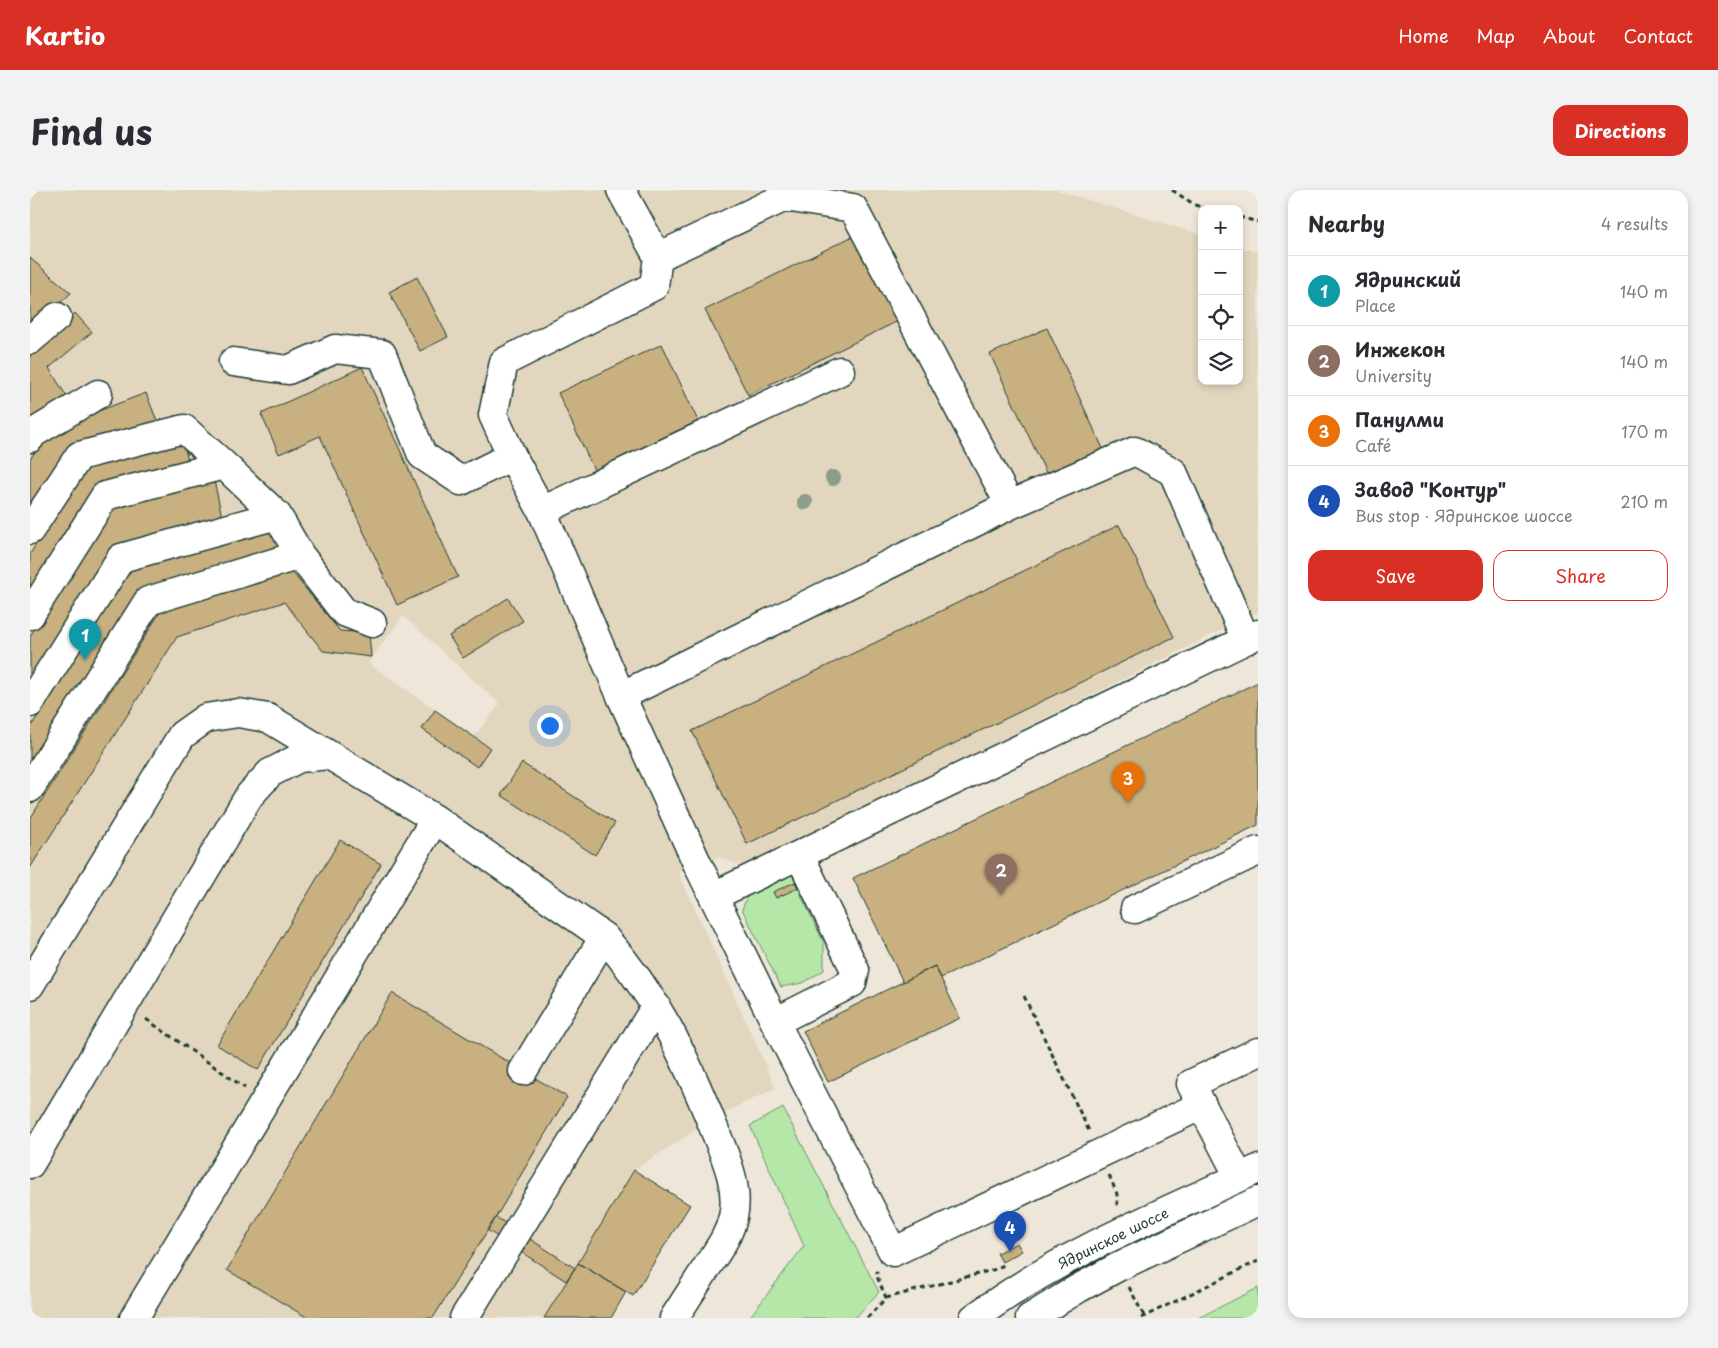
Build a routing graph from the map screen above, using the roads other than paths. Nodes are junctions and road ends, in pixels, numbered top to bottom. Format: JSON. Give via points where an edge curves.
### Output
{"nodes":[{"id":1,"x":621,"y":190,"type":"edge"},
{"id":2,"x":658,"y":256,"type":"junction"},
{"id":3,"x":57,"y":317,"type":"dead end"},
{"id":4,"x":30,"y":340,"type":"edge"},
{"id":5,"x":233,"y":362,"type":"dead end"},
{"id":6,"x":840,"y":371,"type":"dead end"},
{"id":7,"x":98,"y":394,"type":"dead end"},
{"id":8,"x":30,"y":438,"type":"edge"},
{"id":9,"x":512,"y":456,"type":"junction"},
{"id":10,"x":224,"y":465,"type":"junction"},
{"id":11,"x":1010,"y":505,"type":"junction"},
{"id":12,"x":542,"y":511,"type":"junction"},
{"id":13,"x":278,"y":515,"type":"junction"},
{"id":14,"x":30,"y":530,"type":"edge"},
{"id":15,"x":300,"y":555,"type":"junction"},
{"id":16,"x":30,"y":615,"type":"edge"},
{"id":17,"x":372,"y":622,"type":"dead end"},
{"id":18,"x":1252,"y":637,"type":"edge"},
{"id":19,"x":621,"y":696,"type":"junction"},
{"id":20,"x":30,"y":703,"type":"edge"},
{"id":21,"x":329,"y":755,"type":"junction"},
{"id":22,"x":30,"y":788,"type":"edge"},
{"id":23,"x":435,"y":819,"type":"junction"},
{"id":24,"x":1258,"y":851,"type":"edge"},
{"id":25,"x":800,"y":856,"type":"junction"},
{"id":26,"x":714,"y":896,"type":"junction"},
{"id":27,"x":1135,"y":909,"type":"dead end"},
{"id":28,"x":604,"y":937,"type":"junction"},
{"id":29,"x":30,"y":985,"type":"edge"},
{"id":30,"x":656,"y":1006,"type":"junction"},
{"id":31,"x":775,"y":1022,"type":"junction"},
{"id":32,"x":1258,"y":1052,"type":"edge"},
{"id":33,"x":523,"y":1071,"type":"dead end"},
{"id":34,"x":1202,"y":1105,"type":"junction"},
{"id":35,"x":30,"y":1164,"type":"edge"},
{"id":36,"x":1249,"y":1173,"type":"edge"},
{"id":37,"x":1255,"y":1202,"type":"edge"},
{"id":38,"x":134,"y":1318,"type":"edge"},
{"id":39,"x":464,"y":1318,"type":"edge"},
{"id":40,"x":674,"y":1318,"type":"edge"},
{"id":41,"x":974,"y":1318,"type":"edge"},
{"id":42,"x":1030,"y":1318,"type":"edge"}],
"edges":[{"from":1,"to":2,"type":"main road"},
{"from":2,"to":9,"type":"main road","via":[[654,286],[504,362],[493,415]]},
{"from":2,"to":11,"type":"main road","via":[[785,197],[853,208]]},
{"from":3,"to":4,"type":"main road"},
{"from":5,"to":9,"type":"main road","via":[[288,370],[335,349],[382,354],[422,456],[461,482]]},
{"from":6,"to":12,"type":"main road"},
{"from":7,"to":8,"type":"main road"},
{"from":9,"to":12,"type":"main road"},
{"from":10,"to":13,"type":"main road"},
{"from":10,"to":14,"type":"main road","via":[[184,429],[79,456]]},
{"from":10,"to":16,"type":"main road","via":[[105,496]]},
{"from":11,"to":18,"type":"main road","via":[[1135,451],[1173,472]]},
{"from":11,"to":19,"type":"main road"},
{"from":12,"to":19,"type":"main road"},
{"from":13,"to":15,"type":"main road"},
{"from":13,"to":20,"type":"main road","via":[[121,558]]},
{"from":15,"to":17,"type":"main road","via":[[344,612]]},
{"from":15,"to":22,"type":"main road","via":[[148,601]]},
{"from":18,"to":25,"type":"main road"},
{"from":19,"to":26,"type":"main road"},
{"from":21,"to":23,"type":"main road"},
{"from":21,"to":29,"type":"main road","via":[[268,718],[238,713],[206,718],[182,735]]},
{"from":21,"to":35,"type":"main road","via":[[299,758],[270,773],[249,796]]},
{"from":23,"to":28,"type":"main road"},
{"from":23,"to":38,"type":"main road"},
{"from":24,"to":27,"type":"main road"},
{"from":25,"to":26,"type":"main road"},
{"from":25,"to":31,"type":"main road","via":[[855,970],[852,983]]},
{"from":26,"to":31,"type":"main road"},
{"from":28,"to":30,"type":"main road","via":[[627,963]]},
{"from":28,"to":33,"type":"main road"},
{"from":30,"to":39,"type":"main road"},
{"from":30,"to":40,"type":"main road","via":[[681,1050],[711,1120],[729,1166],[734,1194],[734,1216],[727,1236]]},
{"from":31,"to":34,"type":"main road","via":[[893,1252]]},
{"from":32,"to":34,"type":"main road","via":[[1191,1084]]},
{"from":34,"to":36,"type":"main road"},
{"from":36,"to":37,"type":"main road"},
{"from":36,"to":41,"type":"main road","name":"Ядринское шоссе","via":[[1059,1263]]},
{"from":37,"to":42,"type":"main road","name":"Ядринское шоссе","via":[[1118,1267]]}]}
